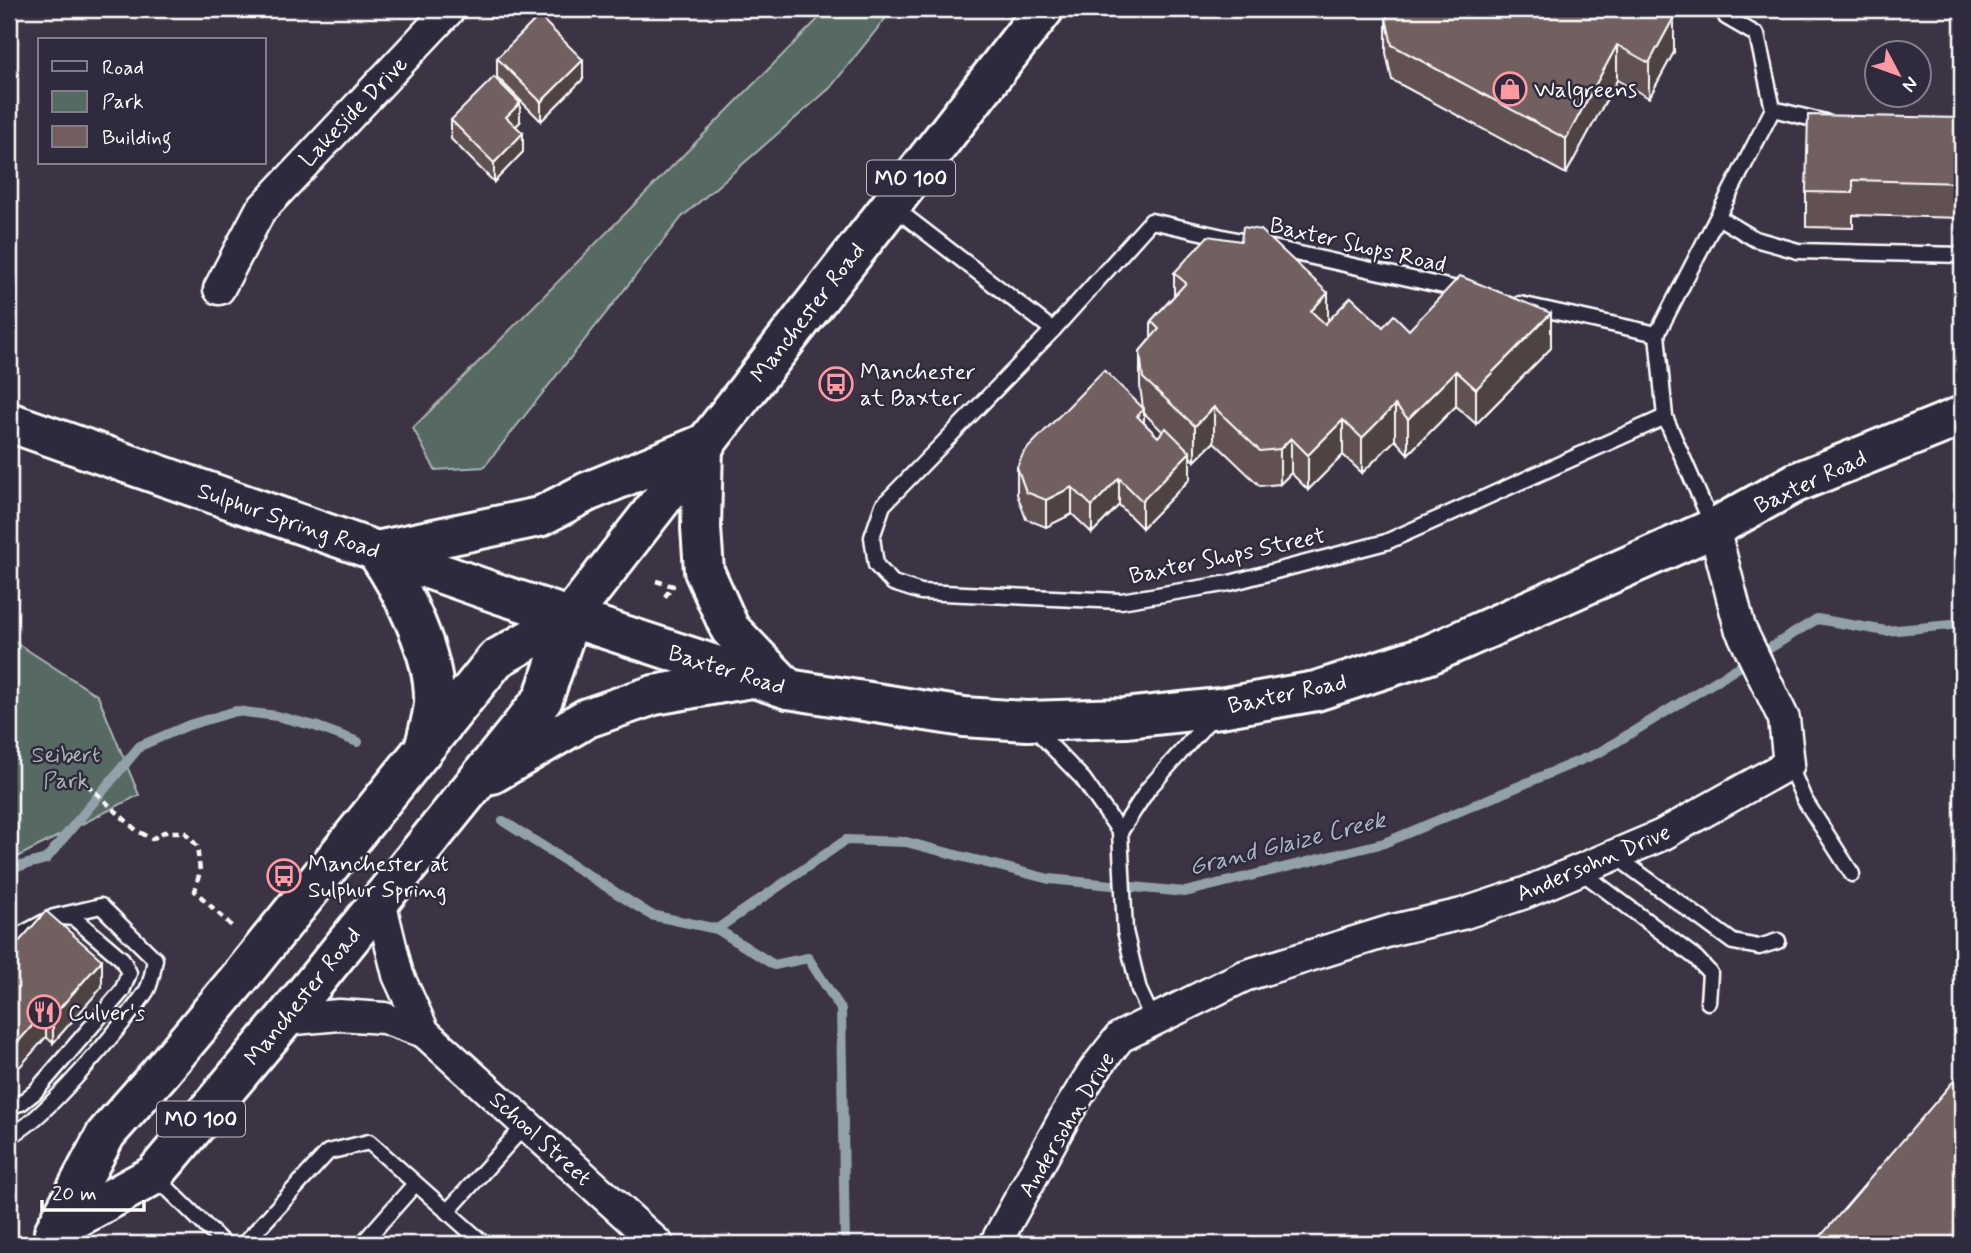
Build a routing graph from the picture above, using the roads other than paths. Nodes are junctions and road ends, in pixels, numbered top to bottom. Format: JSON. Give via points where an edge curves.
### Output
{"nodes":[{"id":1,"x":450,"y":9,"type":"edge"},
{"id":2,"x":1044,"y":9,"type":"edge"},
{"id":3,"x":1726,"y":17,"type":"dead end"},
{"id":4,"x":1773,"y":109,"type":"junction"},
{"id":5,"x":1837,"y":124,"type":"edge"},
{"id":6,"x":891,"y":205,"type":"junction"},
{"id":7,"x":1718,"y":217,"type":"junction"},
{"id":8,"x":1962,"y":255,"type":"edge"},
{"id":9,"x":219,"y":289,"type":"dead end"},
{"id":10,"x":1484,"y":295,"type":"edge"},
{"id":11,"x":1510,"y":301,"type":"edge"},
{"id":12,"x":1053,"y":330,"type":"junction"},
{"id":13,"x":1657,"y":334,"type":"junction"},
{"id":14,"x":1962,"y":416,"type":"edge"},
{"id":15,"x":1665,"y":417,"type":"junction"},
{"id":16,"x":9,"y":422,"type":"edge"},
{"id":17,"x":703,"y":444,"type":"junction"},
{"id":18,"x":1714,"y":528,"type":"junction"},
{"id":19,"x":376,"y":551,"type":"junction"},
{"id":20,"x":570,"y":616,"type":"junction"},
{"id":21,"x":751,"y":678,"type":"junction"},
{"id":22,"x":788,"y":689,"type":"junction"},
{"id":23,"x":1220,"y":708,"type":"junction"},
{"id":24,"x":1027,"y":721,"type":"junction"},
{"id":25,"x":425,"y":746,"type":"junction"},
{"id":26,"x":1789,"y":764,"type":"junction"},
{"id":27,"x":474,"y":783,"type":"junction"},
{"id":28,"x":1119,"y":832,"type":"junction"},
{"id":29,"x":1614,"y":855,"type":"junction"},
{"id":30,"x":1579,"y":870,"type":"junction"},
{"id":31,"x":1852,"y":874,"type":"dead end"},
{"id":32,"x":380,"y":901,"type":"junction"},
{"id":33,"x":54,"y":916,"type":"junction"},
{"id":34,"x":9,"y":940,"type":"edge"},
{"id":35,"x":1777,"y":941,"type":"dead end"},
{"id":36,"x":1708,"y":1002,"type":"dead end"},
{"id":37,"x":284,"y":1020,"type":"junction"},
{"id":38,"x":1153,"y":1020,"type":"junction"},
{"id":39,"x":424,"y":1032,"type":"junction"},
{"id":40,"x":9,"y":1106,"type":"edge"},
{"id":41,"x":526,"y":1124,"type":"junction"},
{"id":42,"x":9,"y":1135,"type":"edge"},
{"id":43,"x":154,"y":1175,"type":"junction"},
{"id":44,"x":415,"y":1184,"type":"junction"},
{"id":45,"x":447,"y":1212,"type":"junction"},
{"id":46,"x":54,"y":1237,"type":"edge"},
{"id":47,"x":224,"y":1244,"type":"edge"},
{"id":48,"x":244,"y":1244,"type":"edge"},
{"id":49,"x":362,"y":1244,"type":"edge"},
{"id":50,"x":484,"y":1244,"type":"edge"},
{"id":51,"x":657,"y":1244,"type":"edge"},
{"id":52,"x":996,"y":1244,"type":"edge"}],
"edges":[{"from":1,"to":9,"type":"street","name":"Lakeside Drive","via":[[260,211]]},
{"from":2,"to":6,"type":"main road","name":"Manchester Road","number":"MO 100"},
{"from":3,"to":4,"type":"lane","via":[[1757,35]]},
{"from":4,"to":5,"type":"lane"},
{"from":4,"to":7,"type":"lane"},
{"from":6,"to":12,"type":"lane"},
{"from":6,"to":17,"type":"main road","name":"Manchester Road","number":"MO 100"},
{"from":7,"to":8,"type":"lane","via":[[1755,239],[1798,251]]},
{"from":7,"to":13,"type":"lane"},
{"from":10,"to":12,"type":"lane","name":"Baxter Shops Road","via":[[1151,221]]},
{"from":11,"to":13,"type":"lane"},
{"from":12,"to":15,"type":"lane","name":"Baxter Shops Street","via":[[883,505],[872,537],[876,565],[893,583],[921,592],[1121,601],[1230,583],[1386,542]]},
{"from":13,"to":15,"type":"lane"},
{"from":14,"to":18,"type":"main road","name":"Baxter Road","via":[[1795,483]]},
{"from":15,"to":18,"type":"lane"},
{"from":16,"to":19,"type":"main road","name":"Sulphur Spring Road"},
{"from":17,"to":19,"type":"main road","via":[[539,517]]},
{"from":17,"to":20,"type":"main road","name":"Manchester Road","number":"MO 100"},
{"from":17,"to":22,"type":"main road","via":[[704,571],[730,629]]},
{"from":18,"to":23,"type":"main road","name":"Baxter Road","via":[[1430,654],[1316,691]]},
{"from":18,"to":26,"type":"street","via":[[1740,628],[1784,719]]},
{"from":19,"to":20,"type":"main road","name":"Sulphur Spring Road"},
{"from":19,"to":25,"type":"main road","via":[[419,629],[429,664],[434,702]]},
{"from":20,"to":21,"type":"main road","name":"Baxter Road"},
{"from":20,"to":25,"type":"main road","name":"Manchester Road","number":"MO 100","via":[[496,659]]},
{"from":20,"to":27,"type":"main road","name":"Manchester Road","number":"MO 100","via":[[543,699]]},
{"from":21,"to":22,"type":"main road","name":"Baxter Road"},
{"from":21,"to":27,"type":"main road","via":[[654,695],[587,718]]},
{"from":22,"to":24,"type":"main road","name":"Baxter Road","via":[[964,717]]},
{"from":23,"to":24,"type":"main road","name":"Baxter Road","via":[[1125,718]]},
{"from":23,"to":28,"type":"lane","via":[[1148,789]]},
{"from":24,"to":28,"type":"lane","via":[[1083,779]]},
{"from":25,"to":46,"type":"main road","name":"Manchester Road","number":"MO 100","via":[[241,976],[106,1134]]},
{"from":26,"to":29,"type":"street","name":"Andersohn Drive","via":[[1662,835]]},
{"from":26,"to":31,"type":"lane","via":[[1804,799]]},
{"from":27,"to":32,"type":"main road","name":"Manchester Road","number":"MO 100"},
{"from":28,"to":38,"type":"lane","via":[[1125,931],[1139,990]]},
{"from":29,"to":30,"type":"street","name":"Andersohn Drive"},
{"from":29,"to":35,"type":"lane","via":[[1733,942],[1759,947]]},
{"from":30,"to":36,"type":"lane","via":[[1696,958],[1710,973]]},
{"from":30,"to":38,"type":"street","name":"Andersohn Drive","via":[[1462,914],[1244,976]]},
{"from":32,"to":37,"type":"main road","name":"Manchester Road","number":"MO 100"},
{"from":32,"to":39,"type":"street","name":"School Street","via":[[398,975]]},
{"from":33,"to":34,"type":"lane"},
{"from":33,"to":40,"type":"lane","via":[[74,918],[122,959],[129,973],[122,991],[35,1092]]},
{"from":33,"to":42,"type":"lane","via":[[101,906],[155,959],[148,988],[128,1016],[40,1116],[16,1135]]},
{"from":37,"to":39,"type":"street","name":"School Street","via":[[339,1015],[384,1018]]},
{"from":37,"to":43,"type":"main road","name":"Manchester Road","number":"MO 100"},
{"from":38,"to":52,"type":"street","name":"Andersohn Drive","via":[[1120,1037],[1094,1070]]},
{"from":39,"to":41,"type":"street","name":"School Street"},
{"from":41,"to":45,"type":"lane"},
{"from":41,"to":51,"type":"street","name":"School Street"},
{"from":43,"to":46,"type":"main road","name":"Manchester Road","number":"MO 100"},
{"from":43,"to":47,"type":"lane"},
{"from":44,"to":45,"type":"lane"},
{"from":44,"to":48,"type":"lane","via":[[369,1142],[328,1152]]},
{"from":44,"to":49,"type":"lane"},
{"from":45,"to":50,"type":"lane"}]}
